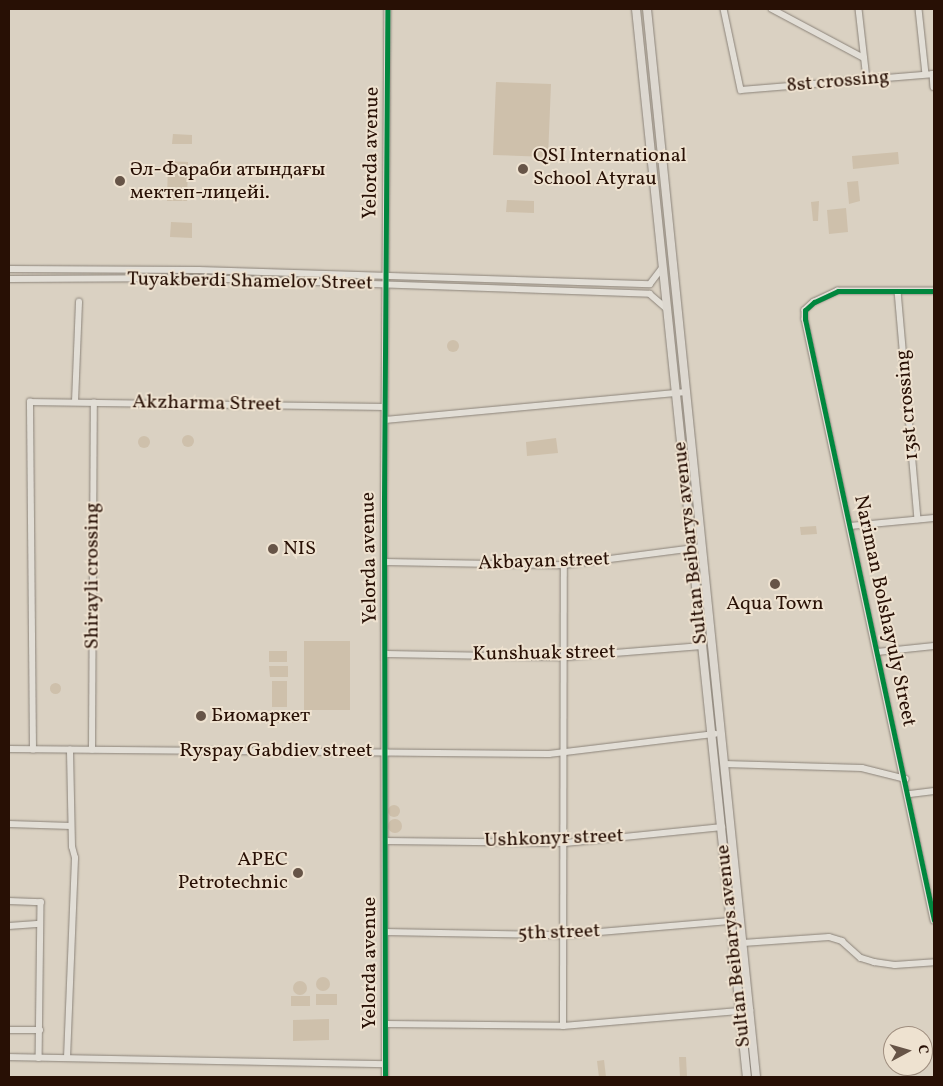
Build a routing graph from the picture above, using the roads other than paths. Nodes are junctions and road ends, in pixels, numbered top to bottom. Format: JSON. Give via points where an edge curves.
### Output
{"nodes":[{"id":1,"x":387,"y":9,"type":"edge"},
{"id":2,"x":636,"y":9,"type":"edge"},
{"id":3,"x":646,"y":9,"type":"edge"},
{"id":4,"x":724,"y":9,"type":"edge"},
{"id":5,"x":772,"y":9,"type":"edge"},
{"id":6,"x":859,"y":9,"type":"edge"},
{"id":7,"x":919,"y":9,"type":"edge"},
{"id":8,"x":864,"y":58,"type":"junction"},
{"id":9,"x":931,"y":74,"type":"edge"},
{"id":10,"x":867,"y":79,"type":"junction"},
{"id":11,"x":934,"y":87,"type":"edge"},
{"id":12,"x":662,"y":268,"type":"junction"},
{"id":13,"x":9,"y":269,"type":"edge"},
{"id":14,"x":100,"y":270,"type":"junction"},
{"id":15,"x":384,"y":276,"type":"junction"},
{"id":16,"x":9,"y":279,"type":"edge"},
{"id":17,"x":99,"y":279,"type":"junction"},
{"id":18,"x":384,"y":286,"type":"junction"},
{"id":19,"x":898,"y":291,"type":"junction"},
{"id":20,"x":934,"y":291,"type":"edge"},
{"id":21,"x":79,"y":302,"type":"dead end"},
{"id":22,"x":665,"y":307,"type":"junction"},
{"id":23,"x":686,"y":392,"type":"junction"},
{"id":24,"x":675,"y":394,"type":"junction"},
{"id":25,"x":74,"y":402,"type":"junction"},
{"id":26,"x":94,"y":403,"type":"junction"},
{"id":27,"x":384,"y":407,"type":"junction"},
{"id":28,"x":385,"y":420,"type":"junction"},
{"id":29,"x":934,"y":518,"type":"edge"},
{"id":30,"x":918,"y":520,"type":"junction"},
{"id":31,"x":850,"y":526,"type":"junction"},
{"id":32,"x":702,"y":547,"type":"junction"},
{"id":33,"x":691,"y":550,"type":"junction"},
{"id":34,"x":385,"y":562,"type":"junction"},
{"id":35,"x":564,"y":565,"type":"junction"},
{"id":36,"x":702,"y":646,"type":"junction"},
{"id":37,"x":934,"y":646,"type":"edge"},
{"id":38,"x":877,"y":652,"type":"junction"},
{"id":39,"x":386,"y":654,"type":"junction"},
{"id":40,"x":565,"y":657,"type":"junction"},
{"id":41,"x":721,"y":733,"type":"junction"},
{"id":42,"x":711,"y":735,"type":"junction"},
{"id":43,"x":9,"y":749,"type":"edge"},
{"id":44,"x":33,"y":750,"type":"junction"},
{"id":45,"x":70,"y":750,"type":"junction"},
{"id":46,"x":92,"y":750,"type":"junction"},
{"id":47,"x":385,"y":751,"type":"junction"},
{"id":48,"x":563,"y":753,"type":"junction"},
{"id":49,"x":724,"y":764,"type":"junction"},
{"id":50,"x":906,"y":779,"type":"junction"},
{"id":51,"x":934,"y":791,"type":"edge"},
{"id":52,"x":910,"y":794,"type":"junction"},
{"id":53,"x":9,"y":824,"type":"edge"},
{"id":54,"x":71,"y":826,"type":"junction"},
{"id":55,"x":722,"y":827,"type":"junction"},
{"id":56,"x":385,"y":841,"type":"junction"},
{"id":57,"x":565,"y":843,"type":"junction"},
{"id":58,"x":9,"y":901,"type":"edge"},
{"id":59,"x":934,"y":920,"type":"edge"},
{"id":60,"x":732,"y":921,"type":"junction"},
{"id":61,"x":40,"y":924,"type":"junction"},
{"id":62,"x":9,"y":926,"type":"edge"},
{"id":63,"x":385,"y":932,"type":"junction"},
{"id":64,"x":564,"y":935,"type":"junction"},
{"id":65,"x":743,"y":942,"type":"junction"},
{"id":66,"x":934,"y":962,"type":"edge"},
{"id":67,"x":750,"y":1010,"type":"junction"},
{"id":68,"x":741,"y":1011,"type":"junction"},
{"id":69,"x":386,"y":1024,"type":"junction"},
{"id":70,"x":563,"y":1026,"type":"junction"},
{"id":71,"x":9,"y":1030,"type":"edge"},
{"id":72,"x":40,"y":1030,"type":"junction"},
{"id":73,"x":9,"y":1057,"type":"edge"},
{"id":74,"x":39,"y":1058,"type":"junction"},
{"id":75,"x":67,"y":1058,"type":"junction"},
{"id":76,"x":386,"y":1064,"type":"junction"},
{"id":77,"x":385,"y":1077,"type":"edge"},
{"id":78,"x":747,"y":1077,"type":"edge"},
{"id":79,"x":756,"y":1077,"type":"edge"}],
"edges":[{"from":1,"to":15,"type":"street","name":"Yelorda avenue"},
{"from":2,"to":12,"type":"main road","name":"Sultan Beibarys avenue"},
{"from":3,"to":23,"type":"main road","name":"Sultan Beibarys avenue"},
{"from":4,"to":10,"type":"street","name":"8st crossing","via":[[741,90]]},
{"from":5,"to":8,"type":"street"},
{"from":6,"to":8,"type":"street"},
{"from":7,"to":9,"type":"street"},
{"from":8,"to":10,"type":"street"},
{"from":9,"to":10,"type":"street","name":"8st crossing"},
{"from":9,"to":11,"type":"street"},
{"from":12,"to":15,"type":"street","name":"Tuyakberdi Shamelov Street","via":[[650,284]]},
{"from":12,"to":22,"type":"main road","name":"Sultan Beibarys avenue"},
{"from":13,"to":14,"type":"street","name":"Tuyakberdi Shamelov Street"},
{"from":14,"to":15,"type":"street","name":"Tuyakberdi Shamelov Street"},
{"from":14,"to":17,"type":"street"},
{"from":15,"to":18,"type":"street","name":"Yelorda avenue"},
{"from":16,"to":17,"type":"street","name":"Tuyakberdi Shamelov Street"},
{"from":17,"to":18,"type":"street","name":"Tuyakberdi Shamelov Street","via":[[199,278]]},
{"from":18,"to":22,"type":"street","name":"Tuyakberdi Shamelov Street","via":[[650,294]]},
{"from":18,"to":27,"type":"street","name":"Yelorda avenue"},
{"from":19,"to":20,"type":"street"},
{"from":19,"to":30,"type":"street","name":"13st crossing"},
{"from":19,"to":31,"type":"street","name":"Nariman Bolshayuly Street","via":[[838,291],[826,294],[806,310],[805,319]]},
{"from":21,"to":25,"type":"street"},
{"from":22,"to":24,"type":"main road","name":"Sultan Beibarys avenue"},
{"from":23,"to":24,"type":"street"},
{"from":23,"to":32,"type":"main road","name":"Sultan Beibarys avenue"},
{"from":24,"to":28,"type":"street"},
{"from":24,"to":33,"type":"main road","name":"Sultan Beibarys avenue"},
{"from":25,"to":26,"type":"street","name":"Akzharma Street"},
{"from":25,"to":44,"type":"street","name":"Akzharma Street","via":[[30,402]]},
{"from":26,"to":27,"type":"street","name":"Akzharma Street"},
{"from":26,"to":46,"type":"street","name":"Shirayli crossing"},
{"from":27,"to":28,"type":"street","name":"Yelorda avenue"},
{"from":28,"to":34,"type":"street","name":"Yelorda avenue"},
{"from":29,"to":30,"type":"street"},
{"from":30,"to":31,"type":"street"},
{"from":31,"to":38,"type":"street","name":"Nariman Bolshayuly Street"},
{"from":32,"to":33,"type":"street","name":"Akbayan street"},
{"from":32,"to":41,"type":"main road","name":"Sultan Beibarys avenue"},
{"from":33,"to":35,"type":"street","name":"Akbayan street"},
{"from":33,"to":36,"type":"main road","name":"Sultan Beibarys avenue"},
{"from":34,"to":35,"type":"street","name":"Akbayan street"},
{"from":34,"to":39,"type":"street","name":"Yelorda avenue"},
{"from":35,"to":40,"type":"street"},
{"from":36,"to":40,"type":"street","name":"Kunshuak street"},
{"from":36,"to":42,"type":"main road","name":"Sultan Beibarys avenue"},
{"from":37,"to":38,"type":"street"},
{"from":38,"to":50,"type":"street","name":"Nariman Bolshayuly Street"},
{"from":39,"to":40,"type":"street","name":"Kunshuak street"},
{"from":39,"to":47,"type":"street","name":"Yelorda avenue"},
{"from":40,"to":48,"type":"street"},
{"from":41,"to":42,"type":"street","name":"Ryspay Gabdiev street"},
{"from":41,"to":49,"type":"main road","name":"Sultan Beibarys avenue"},
{"from":42,"to":48,"type":"street","name":"Ryspay Gabdiev street"},
{"from":42,"to":55,"type":"main road","name":"Sultan Beibarys avenue"},
{"from":43,"to":44,"type":"street","name":"Ryspay Gabdiev street"},
{"from":44,"to":45,"type":"street","name":"Ryspay Gabdiev street"},
{"from":45,"to":46,"type":"street","name":"Ryspay Gabdiev street"},
{"from":45,"to":54,"type":"street"},
{"from":46,"to":47,"type":"street","name":"Ryspay Gabdiev street"},
{"from":47,"to":48,"type":"street","name":"Ryspay Gabdiev street"},
{"from":47,"to":56,"type":"street","name":"Yelorda avenue"},
{"from":48,"to":57,"type":"street"},
{"from":49,"to":50,"type":"street","via":[[862,768]]},
{"from":49,"to":65,"type":"main road","name":"Sultan Beibarys avenue"},
{"from":50,"to":52,"type":"street","name":"Nariman Bolshayuly Street"},
{"from":51,"to":52,"type":"street"},
{"from":52,"to":59,"type":"street","name":"Nariman Bolshayuly Street"},
{"from":53,"to":54,"type":"street"},
{"from":54,"to":75,"type":"street","via":[[75,902]]},
{"from":55,"to":57,"type":"street","name":"Ushkonyr street"},
{"from":55,"to":60,"type":"main road","name":"Sultan Beibarys avenue"},
{"from":56,"to":57,"type":"street","name":"Ushkonyr street"},
{"from":56,"to":63,"type":"street","name":"Yelorda avenue"},
{"from":57,"to":64,"type":"street"},
{"from":58,"to":61,"type":"street","via":[[41,902]]},
{"from":60,"to":64,"type":"street","name":"5th street"},
{"from":60,"to":68,"type":"main road","name":"Sultan Beibarys avenue"},
{"from":61,"to":62,"type":"street"},
{"from":61,"to":72,"type":"street"},
{"from":63,"to":64,"type":"street","name":"5th street"},
{"from":63,"to":69,"type":"street","name":"Yelorda avenue"},
{"from":64,"to":70,"type":"street"},
{"from":65,"to":66,"type":"street","via":[[829,937],[842,941],[861,958],[874,962],[895,965]]},
{"from":65,"to":67,"type":"main road","name":"Sultan Beibarys avenue"},
{"from":67,"to":68,"type":"street"},
{"from":67,"to":79,"type":"main road","name":"Sultan Beibarys avenue"},
{"from":68,"to":70,"type":"street"},
{"from":68,"to":78,"type":"main road","name":"Sultan Beibarys avenue"},
{"from":69,"to":70,"type":"street"},
{"from":69,"to":76,"type":"street","name":"Yelorda avenue"},
{"from":71,"to":72,"type":"street"},
{"from":72,"to":74,"type":"street"},
{"from":73,"to":74,"type":"street"},
{"from":74,"to":75,"type":"street"},
{"from":75,"to":76,"type":"street"},
{"from":76,"to":77,"type":"street","name":"Yelorda avenue"}]}
